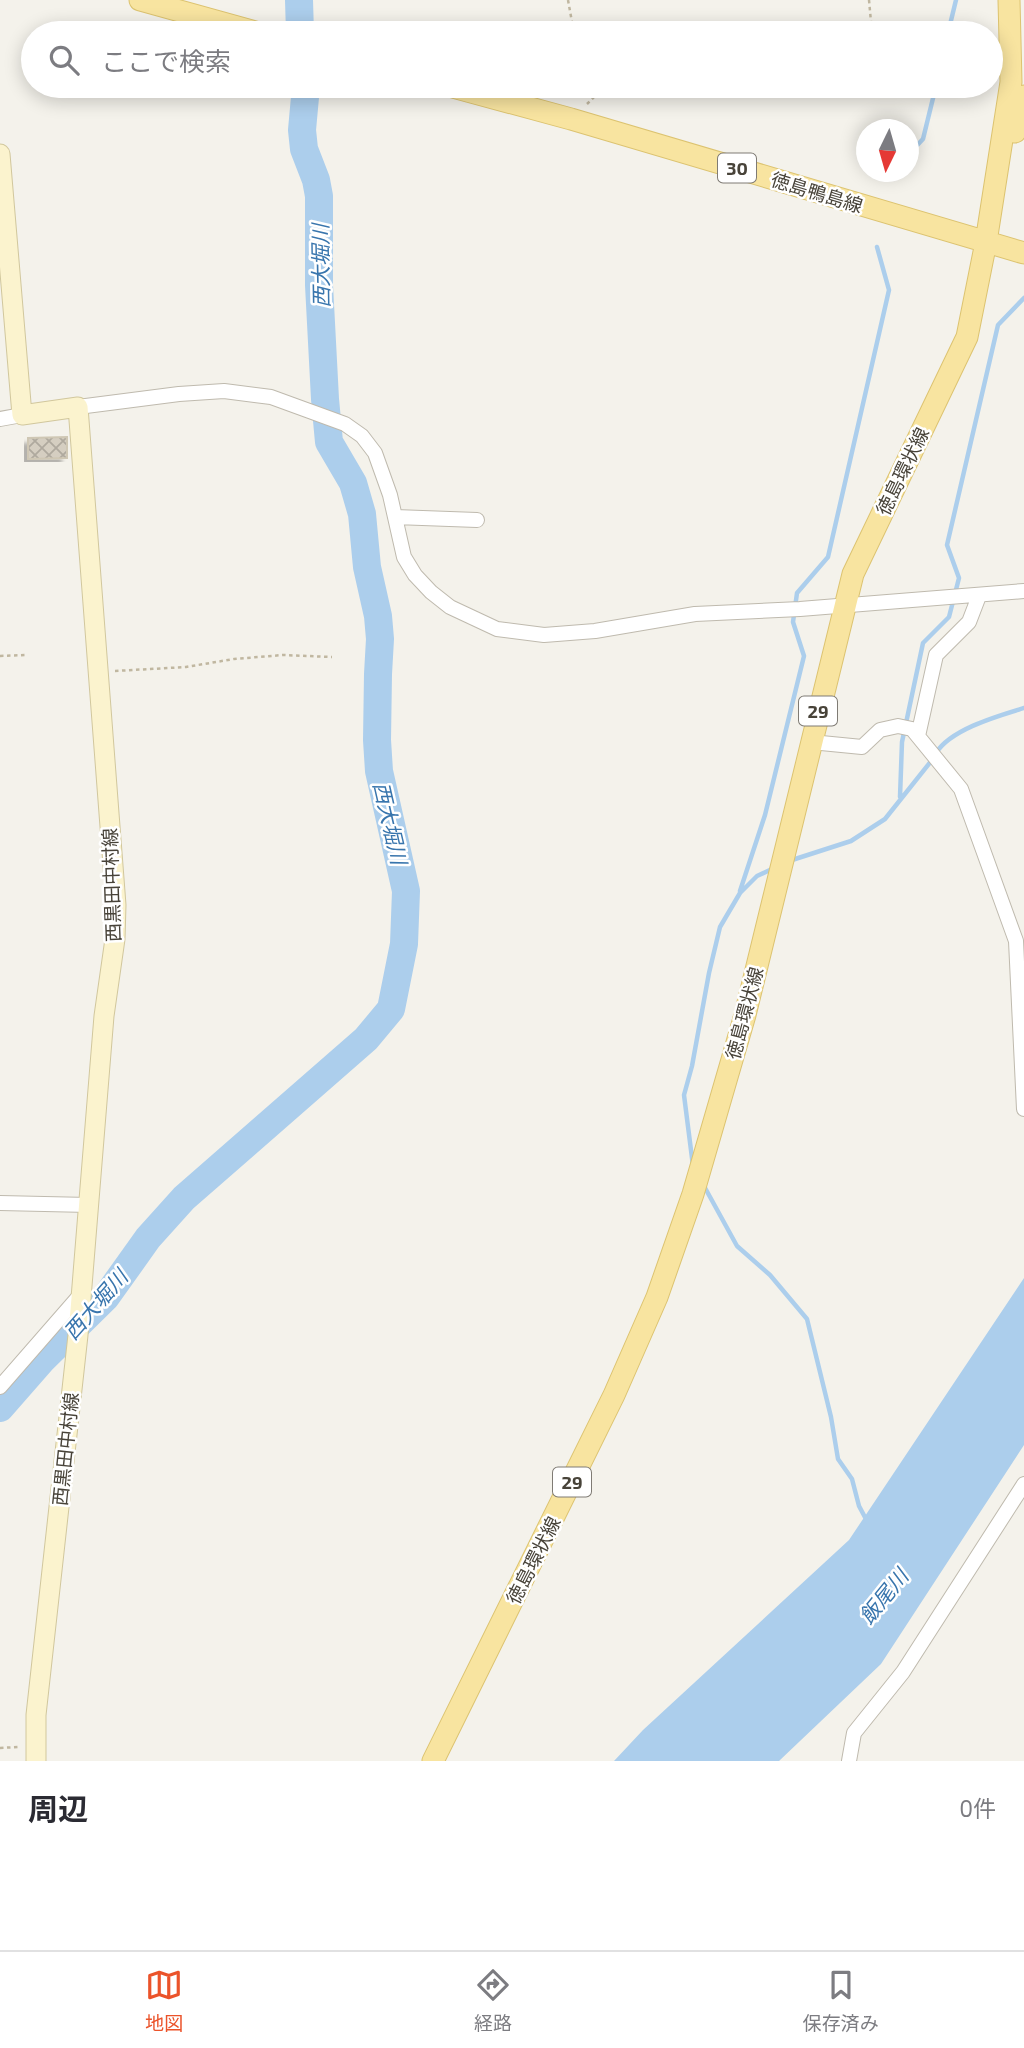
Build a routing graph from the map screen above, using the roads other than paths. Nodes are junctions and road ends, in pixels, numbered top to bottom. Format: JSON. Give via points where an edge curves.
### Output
{"nodes":[{"id":1,"x":140,"y":0,"type":"edge"},
{"id":2,"x":1009,"y":0,"type":"edge"},
{"id":3,"x":216,"y":21,"type":"edge"},
{"id":4,"x":1024,"y":96,"type":"edge"},
{"id":5,"x":493,"y":98,"type":"edge"},
{"id":6,"x":0,"y":154,"type":"edge"},
{"id":7,"x":986,"y":242,"type":"junction"},
{"id":8,"x":1024,"y":253,"type":"edge"},
{"id":9,"x":78,"y":407,"type":"junction"},
{"id":10,"x":22,"y":415,"type":"junction"},
{"id":11,"x":0,"y":419,"type":"edge"},
{"id":12,"x":395,"y":517,"type":"junction"},
{"id":13,"x":477,"y":520,"type":"dead end"},
{"id":14,"x":1024,"y":592,"type":"edge"},
{"id":15,"x":979,"y":596,"type":"junction"},
{"id":16,"x":845,"y":604,"type":"junction"},
{"id":17,"x":913,"y":733,"type":"junction"},
{"id":18,"x":811,"y":742,"type":"junction"},
{"id":19,"x":1024,"y":1109,"type":"edge"},
{"id":20,"x":0,"y":1203,"type":"edge"},
{"id":21,"x":89,"y":1205,"type":"junction"},
{"id":22,"x":81,"y":1303,"type":"junction"},
{"id":23,"x":3,"y":1379,"type":"edge"},
{"id":24,"x":1024,"y":1484,"type":"edge"},
{"id":25,"x":36,"y":1761,"type":"edge"},
{"id":26,"x":433,"y":1761,"type":"edge"},
{"id":27,"x":849,"y":1761,"type":"edge"}],
"edges":[{"from":1,"to":3,"type":"main road"},
{"from":2,"to":7,"type":"main road","name":"徳島環状線","number":"29","via":[[1010,82]]},
{"from":4,"to":7,"type":"main road","name":"徳島環状線","number":"29"},
{"from":5,"to":7,"type":"main road","name":"徳島鴨島線","number":"30"},
{"from":6,"to":10,"type":"main road"},
{"from":7,"to":8,"type":"main road","name":"徳島鴨島線","number":"30"},
{"from":7,"to":16,"type":"main road","name":"徳島環状線","number":"29","via":[[967,338],[861,553]]},
{"from":9,"to":10,"type":"main road"},
{"from":9,"to":12,"type":"street","via":[[224,391],[271,397],[334,419],[362,436],[375,453]]},
{"from":9,"to":21,"type":"main road","name":"西黒田中村線","via":[[116,917]]},
{"from":10,"to":11,"type":"street"},
{"from":12,"to":13,"type":"street"},
{"from":12,"to":16,"type":"street","via":[[404,557],[415,575],[450,607],[497,629],[544,635],[695,614]]},
{"from":14,"to":15,"type":"street"},
{"from":15,"to":16,"type":"street"},
{"from":15,"to":17,"type":"street","via":[[969,622],[936,655]]},
{"from":16,"to":18,"type":"main road","name":"徳島環状線","number":"29"},
{"from":17,"to":18,"type":"street","via":[[880,730],[862,747]]},
{"from":17,"to":19,"type":"street","via":[[961,789],[1016,941]]},
{"from":18,"to":26,"type":"main road","name":"徳島環状線","number":"29","via":[[745,1015],[693,1194],[657,1297],[614,1395]]},
{"from":20,"to":21,"type":"street"},
{"from":21,"to":22,"type":"main road","name":"西黒田中村線"},
{"from":22,"to":23,"type":"street"},
{"from":22,"to":25,"type":"main road","name":"西黒田中村線","via":[[36,1715]]},
{"from":24,"to":27,"type":"street","via":[[903,1672],[854,1732]]}]}
